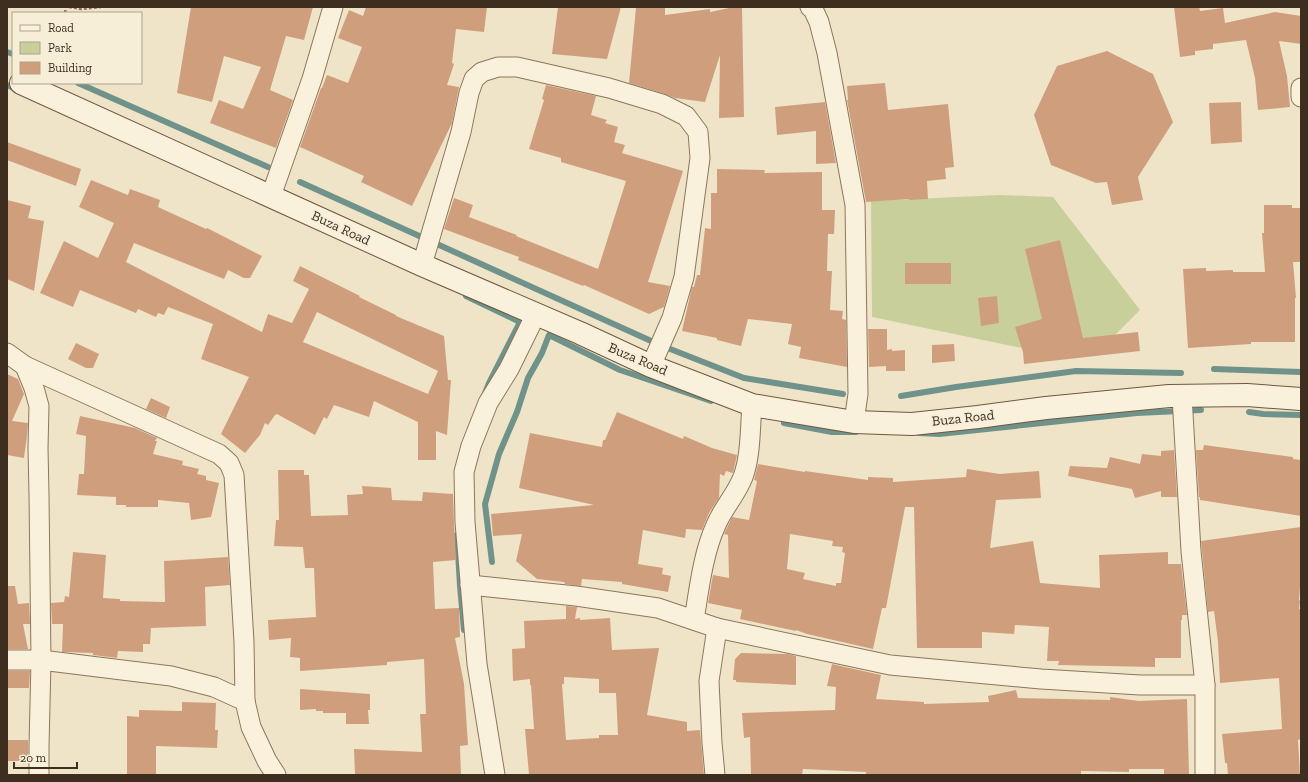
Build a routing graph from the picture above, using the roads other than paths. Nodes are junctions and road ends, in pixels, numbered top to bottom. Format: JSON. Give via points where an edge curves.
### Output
{"nodes":[{"id":1,"x":333,"y":7,"type":"edge"},
{"id":2,"x":813,"y":8,"type":"edge"},
{"id":3,"x":23,"y":84,"type":"edge"},
{"id":4,"x":1301,"y":88,"type":"edge"},
{"id":5,"x":1301,"y":97,"type":"edge"},
{"id":6,"x":272,"y":196,"type":"junction"},
{"id":7,"x":422,"y":265,"type":"junction"},
{"id":8,"x":536,"y":314,"type":"junction"},
{"id":9,"x":7,"y":353,"type":"edge"},
{"id":10,"x":25,"y":366,"type":"junction"},
{"id":11,"x":651,"y":366,"type":"junction"},
{"id":12,"x":1182,"y":396,"type":"junction"},
{"id":13,"x":1301,"y":399,"type":"edge"},
{"id":14,"x":752,"y":405,"type":"junction"},
{"id":15,"x":854,"y":422,"type":"junction"},
{"id":16,"x":470,"y":585,"type":"junction"},
{"id":17,"x":694,"y":620,"type":"junction"},
{"id":18,"x":717,"y":628,"type":"junction"},
{"id":19,"x":7,"y":660,"type":"edge"},
{"id":20,"x":41,"y":660,"type":"junction"},
{"id":21,"x":1205,"y":685,"type":"junction"},
{"id":22,"x":245,"y":701,"type":"junction"},
{"id":23,"x":39,"y":775,"type":"edge"},
{"id":24,"x":276,"y":775,"type":"edge"},
{"id":25,"x":495,"y":775,"type":"edge"},
{"id":26,"x":715,"y":775,"type":"edge"},
{"id":27,"x":1204,"y":775,"type":"edge"}],
"edges":[{"from":1,"to":6,"type":"street","via":[[312,79]]},
{"from":2,"to":15,"type":"street","via":[[827,53],[855,205],[858,394]]},
{"from":3,"to":6,"type":"main road","name":"Buza Road"},
{"from":4,"to":5,"type":"street"},
{"from":6,"to":7,"type":"main road","name":"Buza Road"},
{"from":7,"to":8,"type":"main road","name":"Buza Road"},
{"from":7,"to":11,"type":"street","via":[[461,132],[469,93],[474,79],[482,72],[498,67],[517,67],[609,88],[662,104],[686,116],[698,132],[700,158],[684,277],[672,318]]},
{"from":8,"to":11,"type":"main road","name":"Buza Road"},
{"from":8,"to":16,"type":"street","via":[[509,369],[488,403],[464,472]]},
{"from":9,"to":10,"type":"street"},
{"from":10,"to":20,"type":"street","via":[[39,406]]},
{"from":10,"to":22,"type":"street","via":[[219,454],[229,463],[234,475]]},
{"from":11,"to":14,"type":"main road","name":"Buza Road"},
{"from":12,"to":13,"type":"main road","name":"Buza Road","via":[[1247,395]]},
{"from":12,"to":15,"type":"main road","name":"Buza Road","via":[[1046,408],[912,424]]},
{"from":12,"to":21,"type":"street","via":[[1191,551]]},
{"from":14,"to":15,"type":"main road","name":"Buza Road"},
{"from":14,"to":17,"type":"street","via":[[748,454],[743,477],[715,526],[704,564]]},
{"from":16,"to":17,"type":"street","via":[[658,608]]},
{"from":16,"to":25,"type":"street","via":[[476,664]]},
{"from":17,"to":18,"type":"street"},
{"from":18,"to":21,"type":"street","via":[[890,665],[1056,680],[1140,685]]},
{"from":18,"to":26,"type":"street","via":[[709,681]]},
{"from":19,"to":20,"type":"street"},
{"from":20,"to":22,"type":"street","via":[[171,676],[214,687]]},
{"from":20,"to":23,"type":"street"},
{"from":21,"to":27,"type":"street"},
{"from":22,"to":24,"type":"street","via":[[251,727]]}]}
